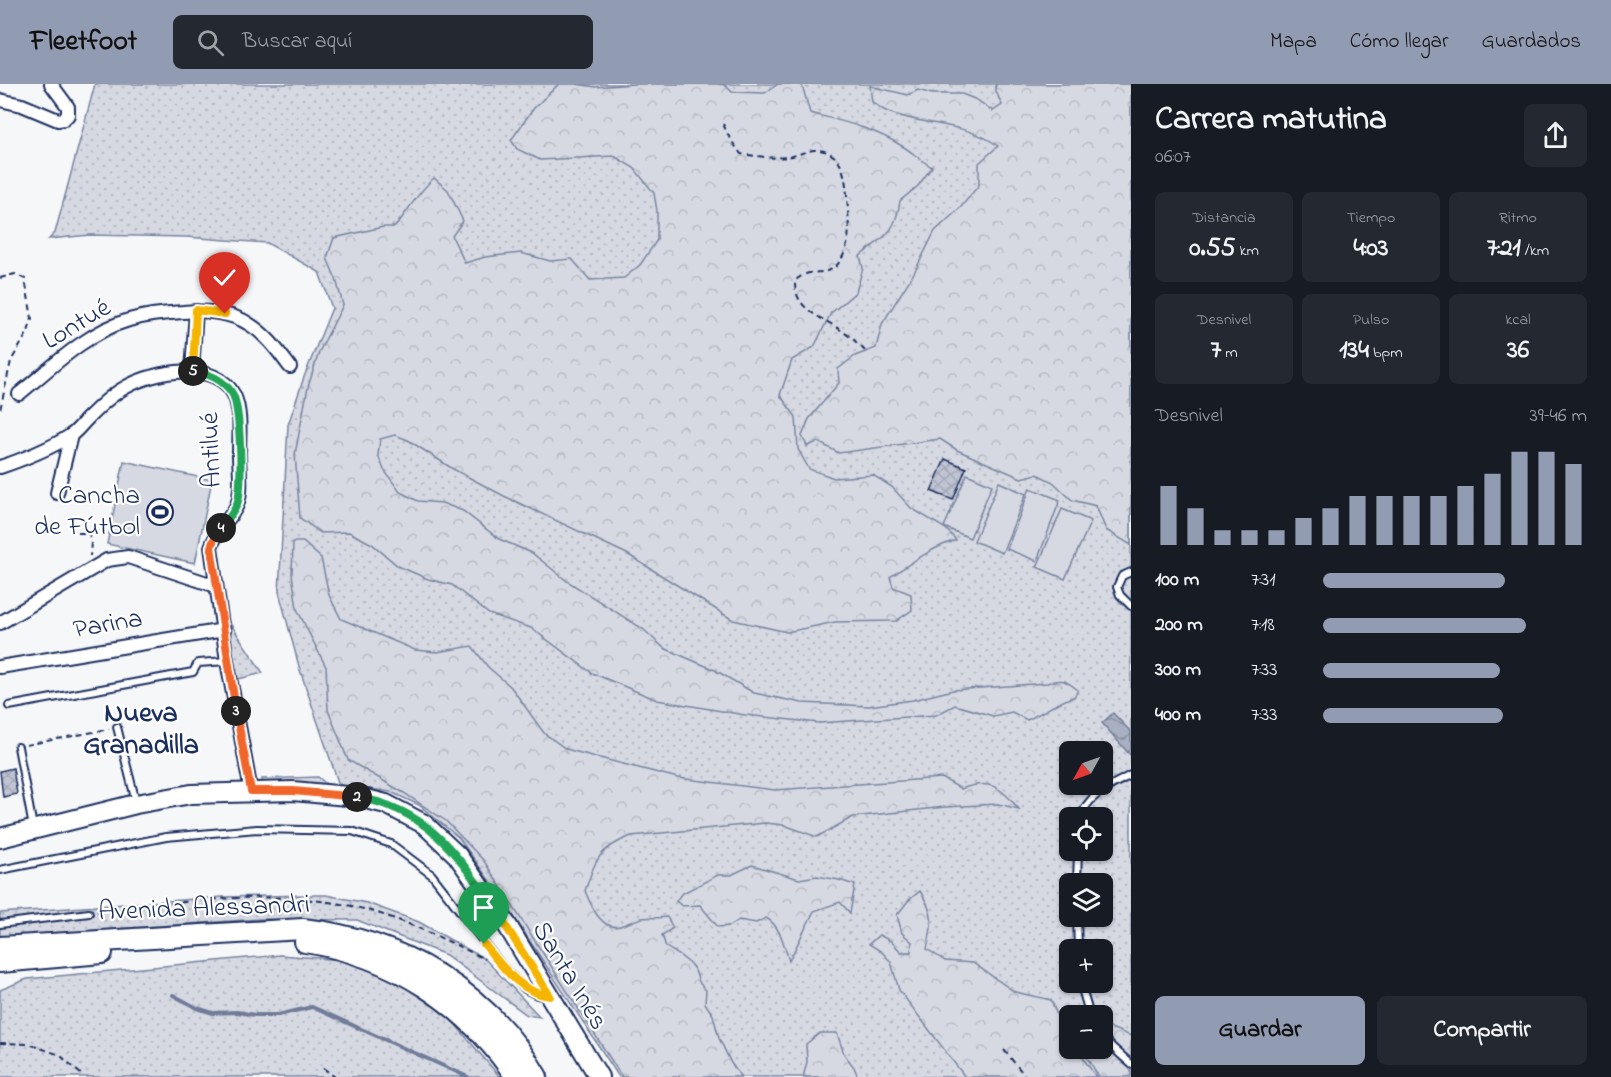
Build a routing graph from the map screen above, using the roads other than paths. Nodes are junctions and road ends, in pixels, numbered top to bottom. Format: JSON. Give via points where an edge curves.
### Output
{"nodes":[{"id":1,"x":51,"y":84,"type":"edge"},
{"id":2,"x":0,"y":100,"type":"edge"},
{"id":3,"x":196,"y":310,"type":"junction"},
{"id":4,"x":290,"y":367,"type":"dead end"},
{"id":5,"x":192,"y":371,"type":"junction"},
{"id":6,"x":19,"y":394,"type":"dead end"},
{"id":7,"x":71,"y":435,"type":"junction"},
{"id":8,"x":0,"y":467,"type":"edge"},
{"id":9,"x":57,"y":493,"type":"dead end"},
{"id":10,"x":1131,"y":572,"type":"edge"},
{"id":11,"x":216,"y":586,"type":"junction"},
{"id":12,"x":1131,"y":606,"type":"edge"},
{"id":13,"x":0,"y":623,"type":"edge"},
{"id":14,"x":224,"y":630,"type":"junction"},
{"id":15,"x":227,"y":661,"type":"junction"},
{"id":16,"x":0,"y":667,"type":"edge"},
{"id":17,"x":9,"y":706,"type":"dead end"},
{"id":18,"x":117,"y":727,"type":"road end"},
{"id":19,"x":18,"y":747,"type":"road end"},
{"id":20,"x":1131,"y":775,"type":"edge"},
{"id":21,"x":251,"y":791,"type":"junction"},
{"id":22,"x":136,"y":804,"type":"junction"},
{"id":23,"x":1086,"y":807,"type":"edge"},
{"id":24,"x":33,"y":828,"type":"junction"},
{"id":25,"x":1,"y":834,"type":"edge"},
{"id":26,"x":0,"y":870,"type":"edge"},
{"id":27,"x":88,"y":914,"type":"dead end"},
{"id":28,"x":0,"y":924,"type":"edge"},
{"id":29,"x":0,"y":947,"type":"edge"},
{"id":30,"x":0,"y":962,"type":"edge"},
{"id":31,"x":550,"y":996,"type":"junction"},
{"id":32,"x":1113,"y":1048,"type":"edge"},
{"id":33,"x":1131,"y":1064,"type":"edge"},
{"id":34,"x":516,"y":1077,"type":"edge"},
{"id":35,"x":537,"y":1077,"type":"edge"},
{"id":36,"x":599,"y":1077,"type":"edge"}],
"edges":[{"from":1,"to":2,"type":"street","via":[[68,107],[64,119]]},
{"from":3,"to":4,"type":"street","name":"Lontué","via":[[225,314],[248,323],[269,339]]},
{"from":3,"to":5,"type":"street"},
{"from":3,"to":6,"type":"street","name":"Lontué","via":[[162,313],[103,331]]},
{"from":5,"to":7,"type":"street","name":"Antilué","via":[[155,375],[127,386],[105,401]]},
{"from":5,"to":11,"type":"street","name":"Antilué","via":[[224,382],[234,395],[239,412],[237,504],[211,547]]},
{"from":7,"to":8,"type":"street","name":"Antilué"},
{"from":7,"to":9,"type":"street"},
{"from":10,"to":12,"type":"lane","via":[[1122,576],[1117,587]]},
{"from":11,"to":13,"type":"street","via":[[128,557],[107,560]]},
{"from":11,"to":14,"type":"street","name":"Antilué"},
{"from":14,"to":15,"type":"street","name":"Antilué"},
{"from":14,"to":16,"type":"street","name":"Parina"},
{"from":15,"to":17,"type":"lane","via":[[198,663],[193,672]]},
{"from":15,"to":21,"type":"street","name":"Antilué"},
{"from":18,"to":22,"type":"lane"},
{"from":19,"to":24,"type":"lane"},
{"from":20,"to":23,"type":"lane","via":[[1110,786]]},
{"from":21,"to":22,"type":"main road","name":"Santa Inés","via":[[191,794]]},
{"from":21,"to":31,"type":"main road","name":"Santa Inés","via":[[358,797],[386,804],[424,824],[461,861],[507,925]]},
{"from":22,"to":24,"type":"main road","name":"Santa Inés"},
{"from":24,"to":25,"type":"main road","name":"Santa Inés"},
{"from":26,"to":31,"type":"lane","via":[[166,837],[257,829],[352,831],[391,843],[432,875],[510,974],[525,989]]},
{"from":27,"to":28,"type":"lane"},
{"from":29,"to":35,"type":"main road","name":"Avenida Alessandri","via":[[294,930],[350,937],[406,956],[457,986],[506,1033]]},
{"from":30,"to":34,"type":"main road","name":"Avenida Alessandri","via":[[268,942],[322,945],[385,964],[442,998],[476,1027]]},
{"from":31,"to":36,"type":"main road","name":"Santa Inés"},
{"from":32,"to":33,"type":"lane"}]}
